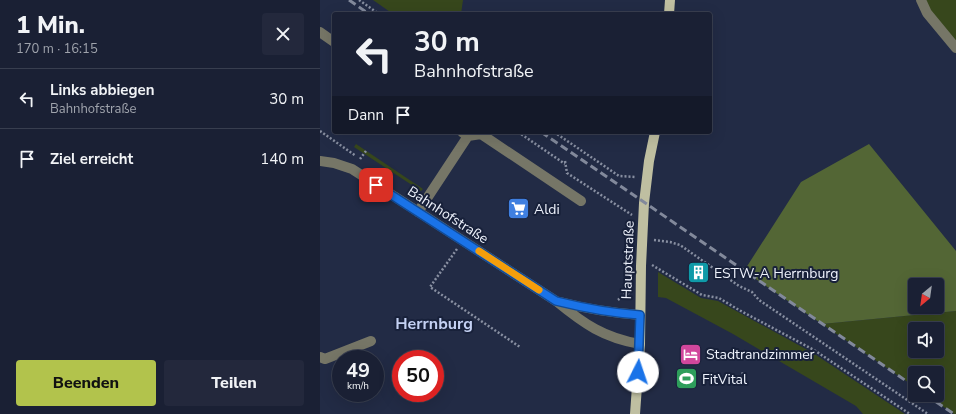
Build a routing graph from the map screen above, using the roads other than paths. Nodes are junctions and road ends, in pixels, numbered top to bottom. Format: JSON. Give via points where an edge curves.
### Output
{"nodes":[{"id":1,"x":670,"y":0,"type":"edge"},
{"id":2,"x":921,"y":0,"type":"edge"},
{"id":3,"x":669,"y":12,"type":"edge"},
{"id":4,"x":320,"y":32,"type":"edge"},
{"id":5,"x":332,"y":41,"type":"edge"},
{"id":6,"x":956,"y":48,"type":"edge"},
{"id":7,"x":465,"y":134,"type":"edge"},
{"id":8,"x":655,"y":134,"type":"edge"},
{"id":9,"x":320,"y":161,"type":"edge"},
{"id":10,"x":581,"y":201,"type":"dead end"},
{"id":11,"x":418,"y":212,"type":"junction"},
{"id":12,"x":556,"y":301,"type":"junction"},
{"id":13,"x":640,"y":315,"type":"junction"},
{"id":14,"x":370,"y":341,"type":"dead end"},
{"id":15,"x":640,"y":344,"type":"junction"},
{"id":16,"x":320,"y":357,"type":"edge"},
{"id":17,"x":635,"y":414,"type":"edge"}],
"edges":[{"from":1,"to":3,"type":"main road"},
{"from":2,"to":6,"type":"street","via":[[927,13]]},
{"from":4,"to":5,"type":"street"},
{"from":7,"to":10,"type":"street","via":[[481,134]]},
{"from":7,"to":11,"type":"street"},
{"from":8,"to":13,"type":"main road","name":"Hauptstraße","via":[[643,223]]},
{"from":9,"to":11,"type":"street","name":"Bahnhofstraße","via":[[352,170]]},
{"from":11,"to":12,"type":"street","name":"Bahnhofstraße"},
{"from":12,"to":13,"type":"street","name":"Bahnhofstraße","via":[[618,314]]},
{"from":12,"to":15,"type":"street","name":"Bahnhofstraße","via":[[578,320],[604,335]]},
{"from":13,"to":15,"type":"main road","name":"Hauptstraße"},
{"from":14,"to":16,"type":"street","via":[[325,359]]},
{"from":15,"to":17,"type":"main road","name":"Hauptstraße"}]}
